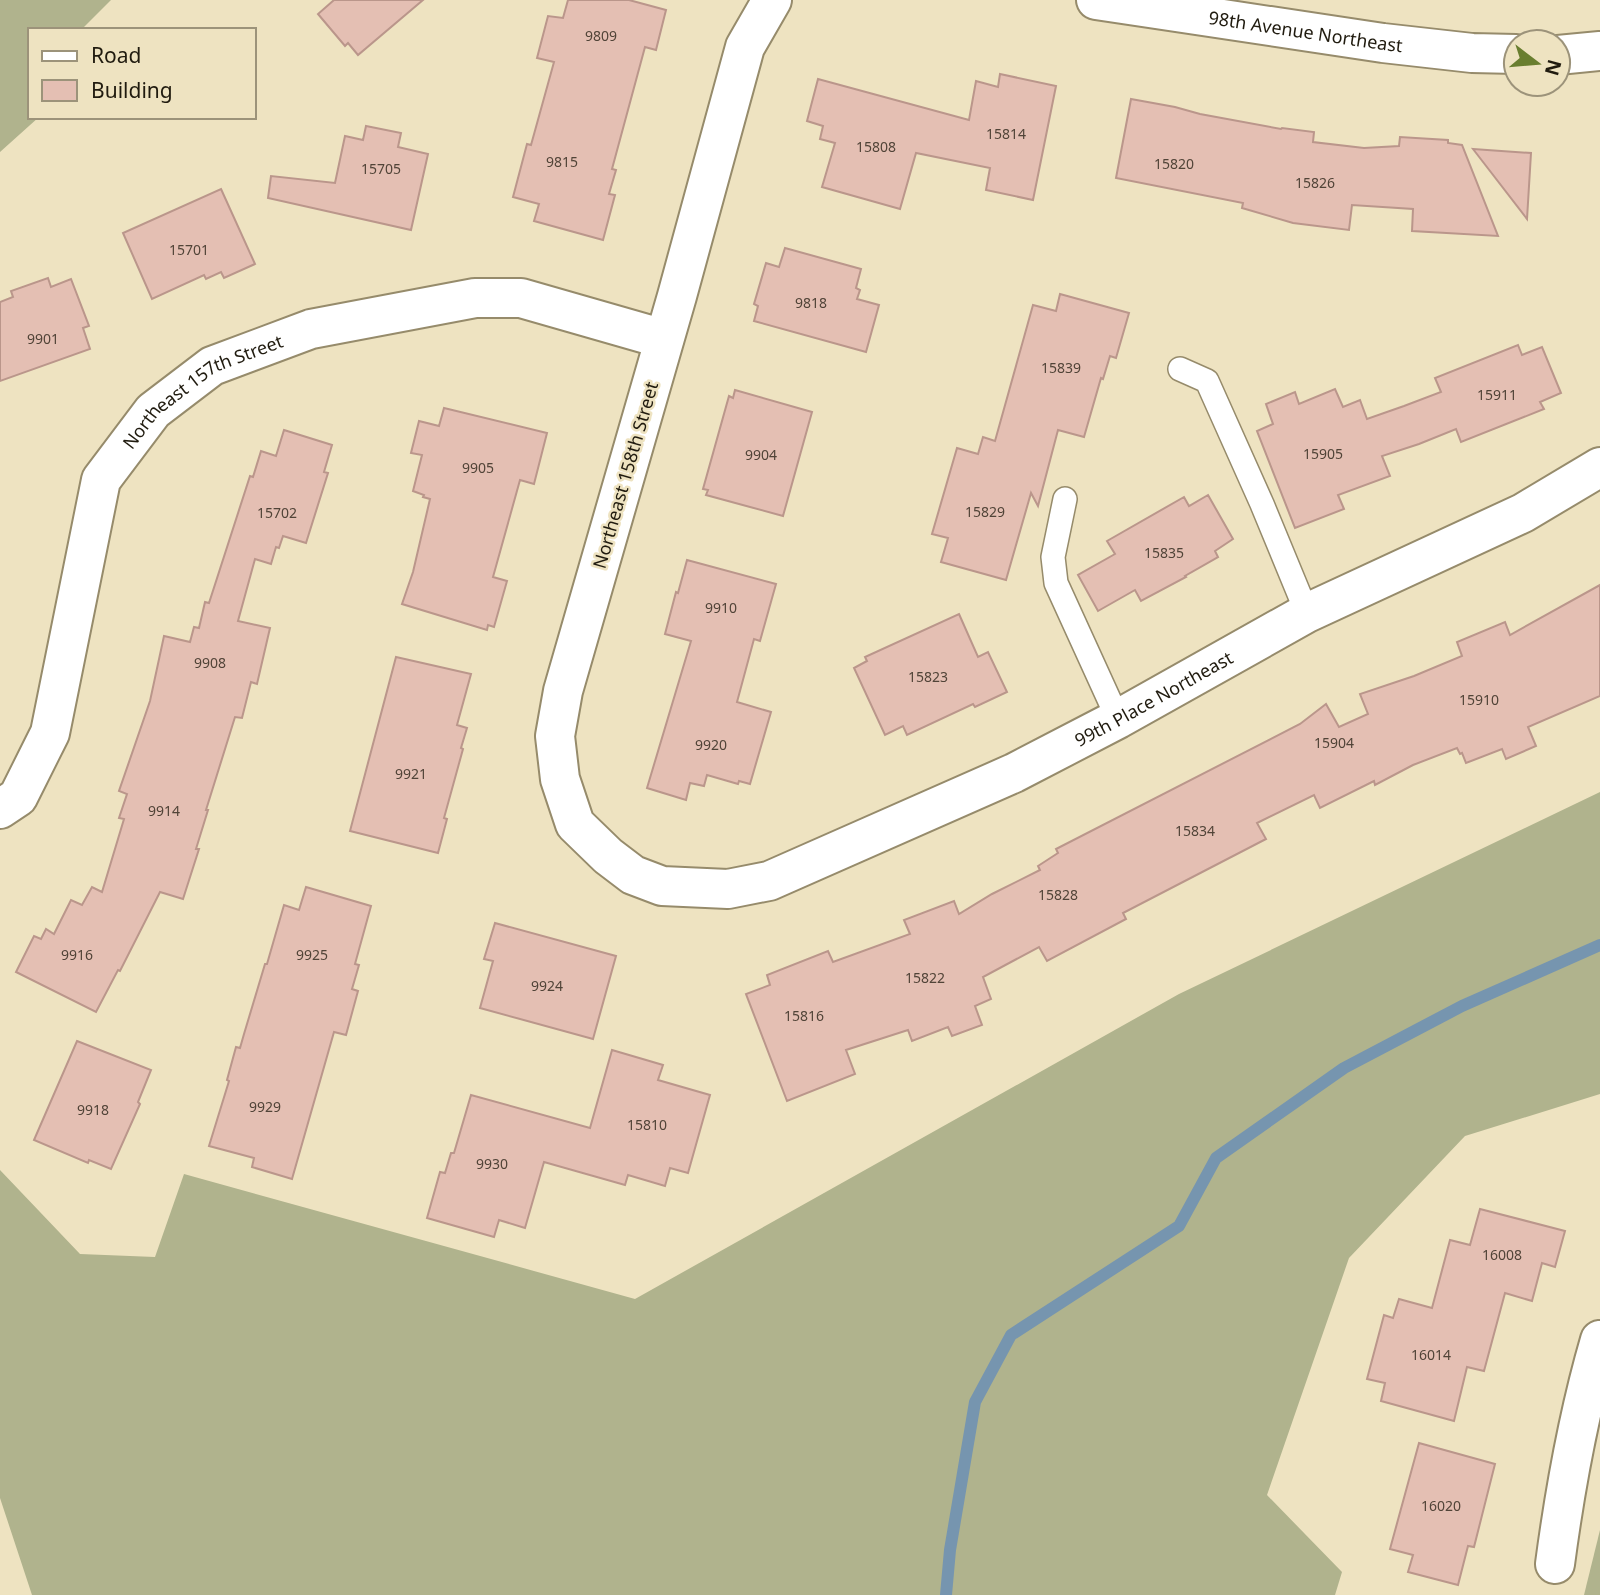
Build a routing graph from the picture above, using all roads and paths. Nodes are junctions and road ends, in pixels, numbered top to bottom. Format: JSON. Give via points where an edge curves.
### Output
{"nodes":[{"id":1,"x":772,"y":0,"type":"edge"},
{"id":2,"x":1096,"y":0,"type":"edge"},
{"id":3,"x":1600,"y":51,"type":"edge"},
{"id":4,"x":1502,"y":54,"type":"edge"},
{"id":5,"x":1572,"y":54,"type":"edge"},
{"id":6,"x":664,"y":339,"type":"junction"},
{"id":7,"x":1180,"y":369,"type":"dead end"},
{"id":8,"x":1600,"y":467,"type":"edge"},
{"id":9,"x":1065,"y":499,"type":"dead end"},
{"id":10,"x":1307,"y":613,"type":"junction"},
{"id":11,"x":1118,"y":719,"type":"junction"},
{"id":12,"x":0,"y":809,"type":"edge"},
{"id":13,"x":691,"y":888,"type":"joint"},
{"id":14,"x":1600,"y":1340,"type":"edge"},
{"id":15,"x":1555,"y":1564,"type":"dead end"}],
"edges":[{"from":1,"to":6,"type":"street","name":"Northeast 158th Street","via":[[745,47]]},
{"from":2,"to":4,"type":"street","name":"98th Avenue Northeast","via":[[1382,43]]},
{"from":3,"to":5,"type":"street"},
{"from":6,"to":12,"type":"street","name":"Northeast 157th Street","via":[[522,298],[475,298],[311,330],[212,366],[153,411],[101,480],[50,733],[18,797]]},
{"from":6,"to":13,"type":"street","name":"Northeast 158th Street","via":[[563,691],[555,736],[560,779],[575,824],[633,875],[662,886]]},
{"from":7,"to":10,"type":"lane","via":[[1207,382]]},
{"from":8,"to":10,"type":"street","name":"99th Place Northeast","via":[[1523,513]]},
{"from":9,"to":11,"type":"lane","via":[[1053,557],[1056,583]]},
{"from":10,"to":11,"type":"street","name":"99th Place Northeast"},
{"from":11,"to":13,"type":"street","name":"99th Place Northeast","via":[[1014,773],[769,881],[728,889]]},
{"from":14,"to":15,"type":"street","via":[[1565,1496]]}]}
